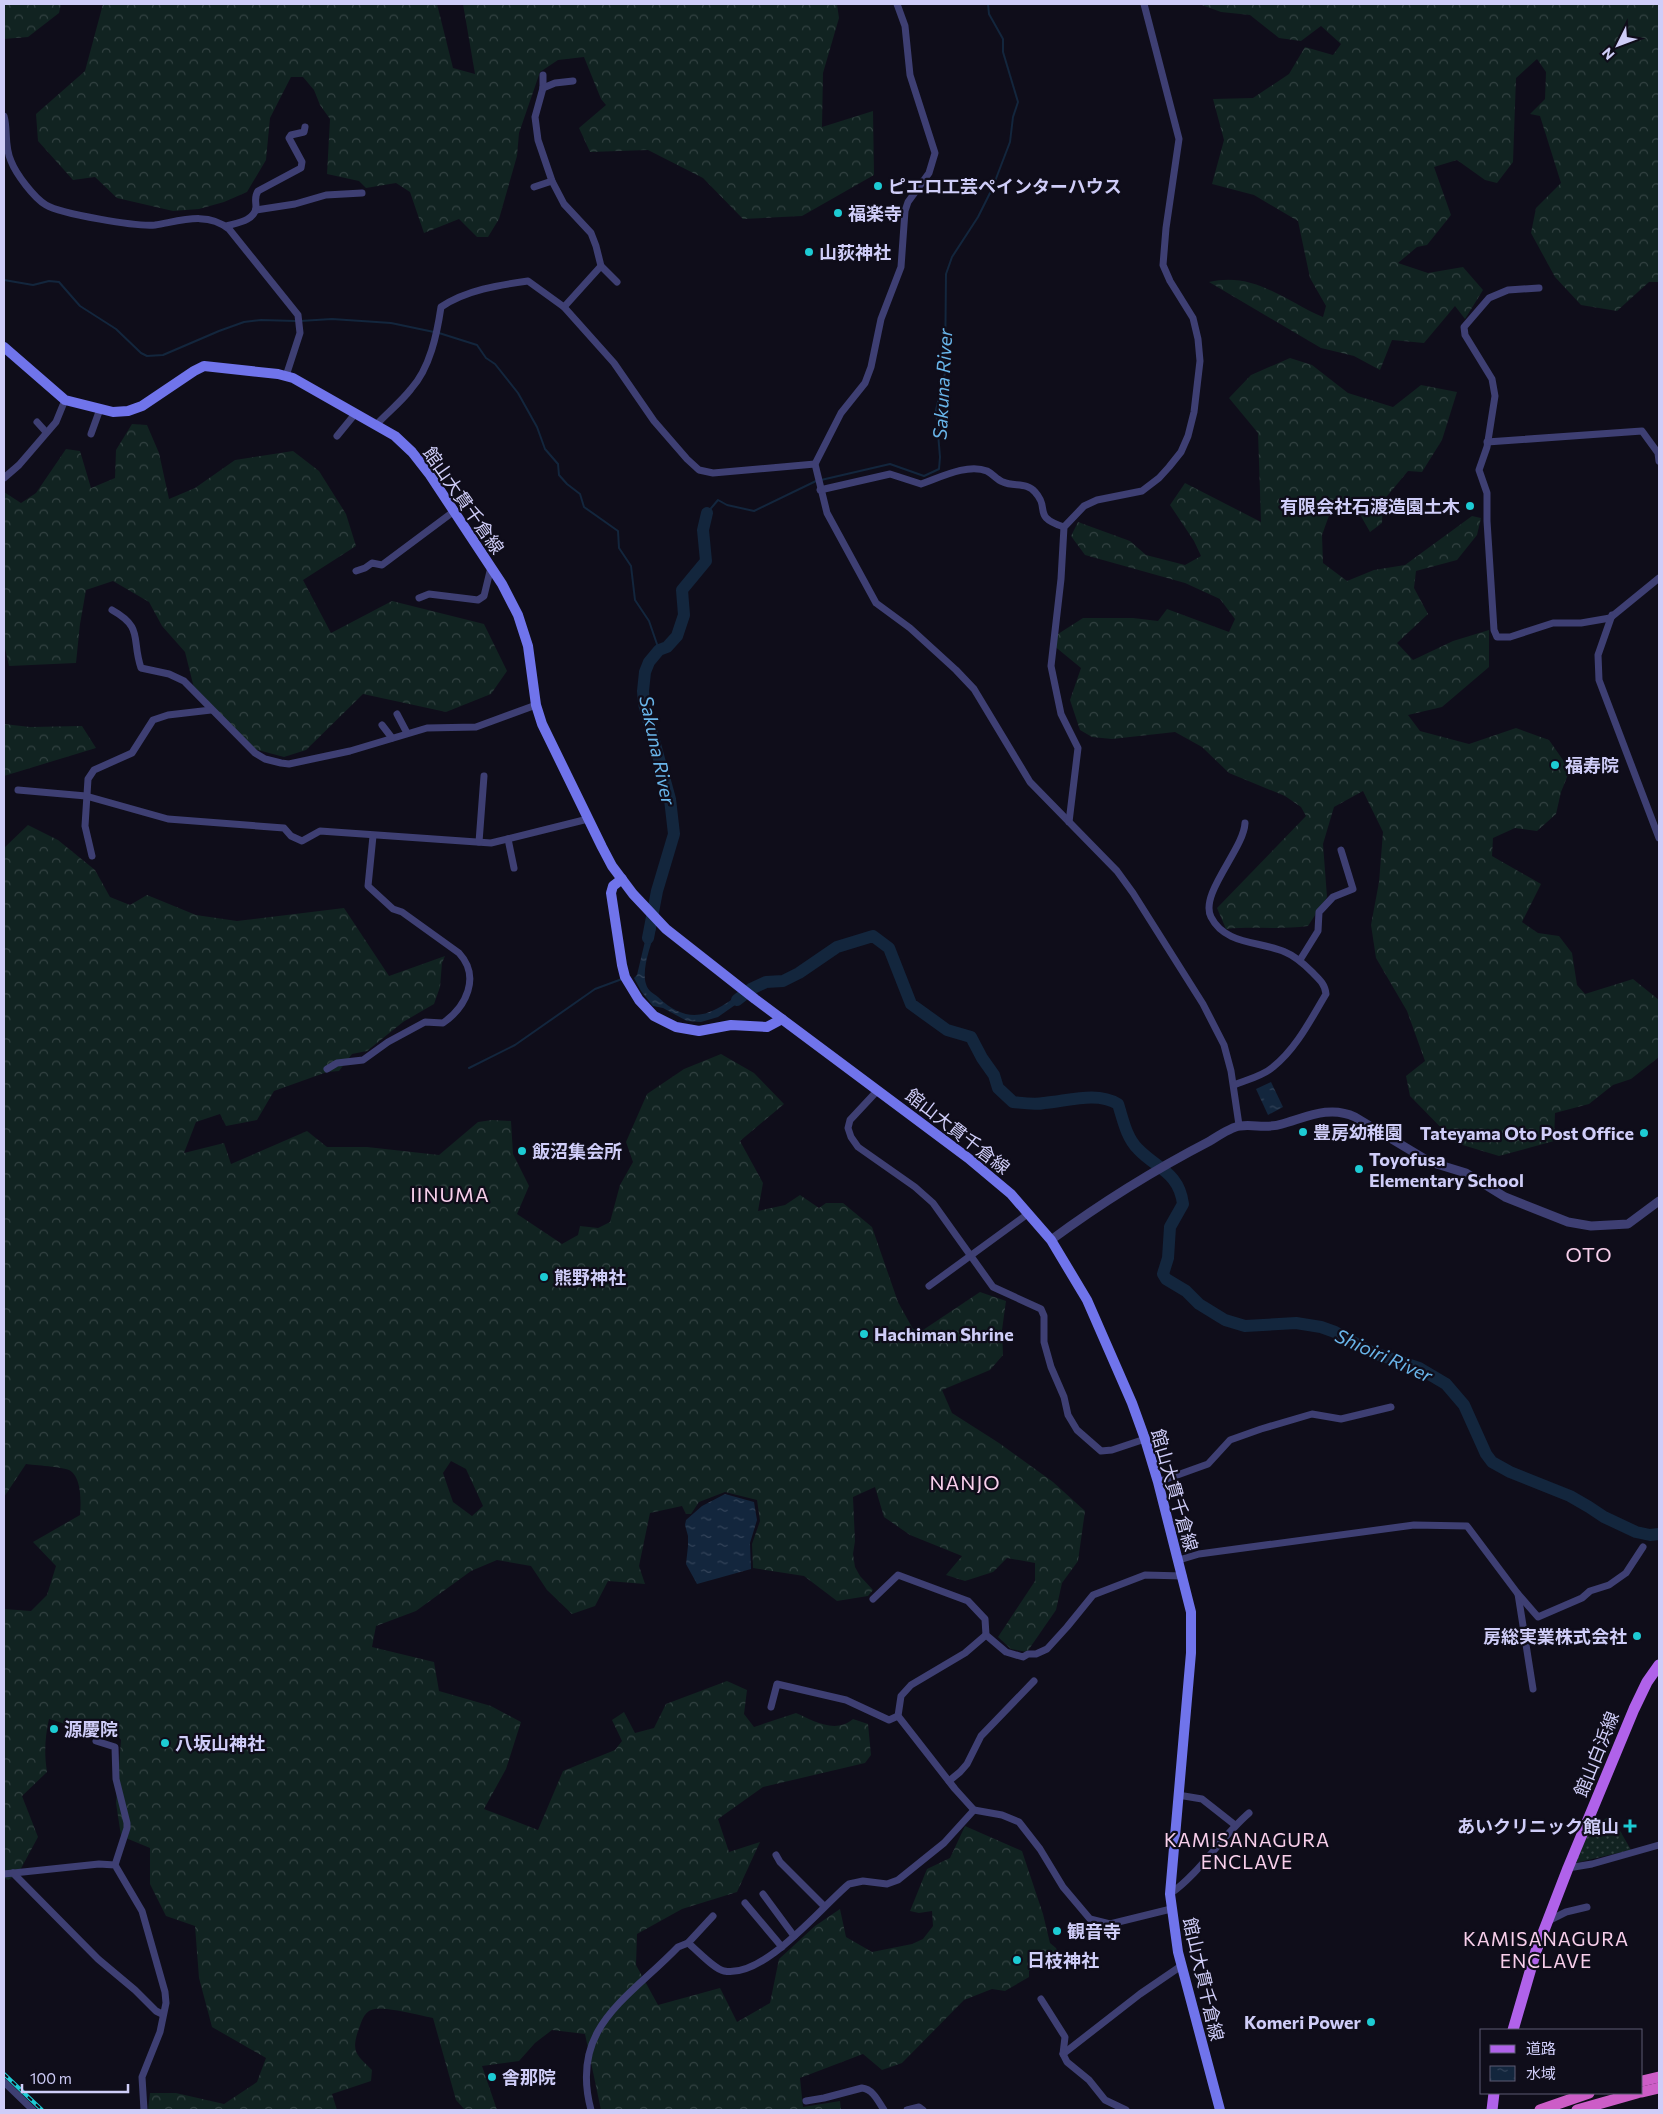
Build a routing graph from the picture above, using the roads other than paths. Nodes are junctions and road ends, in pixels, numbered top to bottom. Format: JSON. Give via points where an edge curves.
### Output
{"nodes":[{"id":1,"x":897,"y":4,"type":"edge"},
{"id":2,"x":1144,"y":4,"type":"edge"},
{"id":3,"x":543,"y":75,"type":"dead end"},
{"id":4,"x":572,"y":81,"type":"dead end"},
{"id":5,"x":543,"y":88,"type":"junction"},
{"id":6,"x":4,"y":116,"type":"edge"},
{"id":7,"x":305,"y":127,"type":"dead end"},
{"id":8,"x":552,"y":181,"type":"junction"},
{"id":9,"x":534,"y":187,"type":"dead end"},
{"id":10,"x":362,"y":193,"type":"dead end"},
{"id":11,"x":256,"y":210,"type":"junction"},
{"id":12,"x":226,"y":226,"type":"junction"},
{"id":13,"x":601,"y":266,"type":"junction"},
{"id":14,"x":617,"y":282,"type":"dead end"},
{"id":15,"x":1539,"y":288,"type":"dead end"},
{"id":16,"x":564,"y":307,"type":"junction"},
{"id":17,"x":4,"y":348,"type":"edge"},
{"id":18,"x":286,"y":376,"type":"junction"},
{"id":19,"x":65,"y":400,"type":"junction"},
{"id":20,"x":100,"y":409,"type":"junction"},
{"id":21,"x":355,"y":414,"type":"junction"},
{"id":22,"x":37,"y":422,"type":"dead end"},
{"id":23,"x":376,"y":425,"type":"junction"},
{"id":24,"x":46,"y":432,"type":"junction"},
{"id":25,"x":91,"y":434,"type":"dead end"},
{"id":26,"x":337,"y":436,"type":"dead end"},
{"id":27,"x":1487,"y":442,"type":"junction"},
{"id":28,"x":1659,"y":462,"type":"edge"},
{"id":29,"x":816,"y":468,"type":"junction"},
{"id":30,"x":4,"y":478,"type":"edge"},
{"id":31,"x":820,"y":487,"type":"junction"},
{"id":32,"x":453,"y":512,"type":"junction"},
{"id":33,"x":1064,"y":527,"type":"junction"},
{"id":34,"x":490,"y":567,"type":"junction"},
{"id":35,"x":356,"y":571,"type":"dead end"},
{"id":36,"x":1659,"y":578,"type":"edge"},
{"id":37,"x":419,"y":598,"type":"dead end"},
{"id":38,"x":112,"y":610,"type":"dead end"},
{"id":39,"x":1612,"y":615,"type":"junction"},
{"id":40,"x":536,"y":705,"type":"junction"},
{"id":41,"x":211,"y":710,"type":"junction"},
{"id":42,"x":397,"y":714,"type":"dead end"},
{"id":43,"x":382,"y":725,"type":"dead end"},
{"id":44,"x":407,"y":733,"type":"junction"},
{"id":45,"x":392,"y":738,"type":"junction"},
{"id":46,"x":484,"y":776,"type":"dead end"},
{"id":47,"x":18,"y":790,"type":"dead end"},
{"id":48,"x":86,"y":796,"type":"junction"},
{"id":49,"x":588,"y":819,"type":"junction"},
{"id":50,"x":1069,"y":822,"type":"junction"},
{"id":51,"x":1245,"y":822,"type":"dead end"},
{"id":52,"x":373,"y":836,"type":"junction"},
{"id":53,"x":1659,"y":838,"type":"edge"},
{"id":54,"x":508,"y":839,"type":"junction"},
{"id":55,"x":479,"y":842,"type":"junction"},
{"id":56,"x":1341,"y":850,"type":"dead end"},
{"id":57,"x":92,"y":856,"type":"dead end"},
{"id":58,"x":514,"y":868,"type":"dead end"},
{"id":59,"x":622,"y":880,"type":"junction"},
{"id":60,"x":1300,"y":960,"type":"junction"},
{"id":61,"x":782,"y":1019,"type":"junction"},
{"id":62,"x":327,"y":1068,"type":"dead end"},
{"id":63,"x":1234,"y":1085,"type":"junction"},
{"id":64,"x":878,"y":1090,"type":"junction"},
{"id":65,"x":1239,"y":1126,"type":"junction"},
{"id":66,"x":1659,"y":1201,"type":"edge"},
{"id":67,"x":1029,"y":1213,"type":"junction"},
{"id":68,"x":1051,"y":1240,"type":"junction"},
{"id":69,"x":969,"y":1256,"type":"junction"},
{"id":70,"x":929,"y":1286,"type":"dead end"},
{"id":71,"x":1391,"y":1407,"type":"dead end"},
{"id":72,"x":1145,"y":1439,"type":"junction"},
{"id":73,"x":1158,"y":1482,"type":"junction"},
{"id":74,"x":1642,"y":1547,"type":"dead end"},
{"id":75,"x":1178,"y":1560,"type":"junction"},
{"id":76,"x":1183,"y":1576,"type":"junction"},
{"id":77,"x":1518,"y":1594,"type":"junction"},
{"id":78,"x":873,"y":1599,"type":"dead end"},
{"id":79,"x":986,"y":1635,"type":"junction"},
{"id":80,"x":1659,"y":1665,"type":"edge"},
{"id":81,"x":1034,"y":1681,"type":"dead end"},
{"id":82,"x":1533,"y":1688,"type":"dead end"},
{"id":83,"x":772,"y":1707,"type":"dead end"},
{"id":84,"x":898,"y":1716,"type":"junction"},
{"id":85,"x":96,"y":1741,"type":"dead end"},
{"id":86,"x":949,"y":1781,"type":"junction"},
{"id":87,"x":1178,"y":1795,"type":"junction"},
{"id":88,"x":974,"y":1810,"type":"junction"},
{"id":89,"x":1249,"y":1813,"type":"dead end"},
{"id":90,"x":1235,"y":1825,"type":"junction"},
{"id":91,"x":1659,"y":1845,"type":"edge"},
{"id":92,"x":776,"y":1855,"type":"dead end"},
{"id":93,"x":115,"y":1865,"type":"junction"},
{"id":94,"x":1568,"y":1868,"type":"junction"},
{"id":95,"x":13,"y":1873,"type":"junction"},
{"id":96,"x":4,"y":1874,"type":"edge"},
{"id":97,"x":763,"y":1894,"type":"dead end"},
{"id":98,"x":1170,"y":1894,"type":"junction"},
{"id":99,"x":745,"y":1903,"type":"dead end"},
{"id":100,"x":824,"y":1906,"type":"junction"},
{"id":101,"x":1587,"y":1907,"type":"dead end"},
{"id":102,"x":1171,"y":1909,"type":"junction"},
{"id":103,"x":713,"y":1916,"type":"dead end"},
{"id":104,"x":1548,"y":1921,"type":"junction"},
{"id":105,"x":794,"y":1936,"type":"junction"},
{"id":106,"x":688,"y":1943,"type":"junction"},
{"id":107,"x":782,"y":1946,"type":"junction"},
{"id":108,"x":1181,"y":1966,"type":"junction"},
{"id":109,"x":1041,"y":1999,"type":"dead end"},
{"id":110,"x":162,"y":2014,"type":"junction"},
{"id":111,"x":1513,"y":2029,"type":"edge"},
{"id":112,"x":1063,"y":2054,"type":"junction"},
{"id":113,"x":1659,"y":2077,"type":"edge"},
{"id":114,"x":1643,"y":2080,"type":"edge"},
{"id":115,"x":4,"y":2082,"type":"edge"},
{"id":116,"x":1659,"y":2088,"type":"edge"},
{"id":117,"x":1643,"y":2092,"type":"edge"},
{"id":118,"x":1494,"y":2094,"type":"edge"},
{"id":119,"x":1587,"y":2094,"type":"edge"},
{"id":120,"x":1633,"y":2094,"type":"edge"},
{"id":121,"x":806,"y":2101,"type":"dead end"},
{"id":122,"x":33,"y":2110,"type":"edge"},
{"id":123,"x":144,"y":2110,"type":"edge"},
{"id":124,"x":591,"y":2110,"type":"edge"},
{"id":125,"x":884,"y":2110,"type":"edge"},
{"id":126,"x":907,"y":2110,"type":"edge"},
{"id":127,"x":923,"y":2110,"type":"edge"},
{"id":128,"x":1126,"y":2110,"type":"edge"},
{"id":129,"x":1220,"y":2110,"type":"edge"},
{"id":130,"x":1492,"y":2110,"type":"edge"},
{"id":131,"x":1540,"y":2110,"type":"edge"},
{"id":132,"x":1577,"y":2110,"type":"edge"}],
"edges":[{"from":1,"to":29,"type":"street","via":[[907,36],[910,74],[935,153],[929,173],[905,211],[901,267],[881,319],[865,383],[841,413]]},
{"from":2,"to":33,"type":"street","via":[[1178,139],[1163,265],[1196,328],[1200,360],[1194,412],[1181,452],[1159,478],[1135,494],[1091,502]]},
{"from":3,"to":5,"type":"street"},
{"from":4,"to":5,"type":"street"},
{"from":5,"to":8,"type":"street","via":[[535,117],[538,140]]},
{"from":6,"to":12,"type":"street","via":[[10,159],[24,182],[45,204],[68,212],[141,225],[193,218]]},
{"from":7,"to":11,"type":"street","via":[[304,132],[289,138],[302,162],[301,168],[258,191]]},
{"from":8,"to":9,"type":"street"},
{"from":8,"to":13,"type":"street","via":[[564,204],[590,234]]},
{"from":10,"to":11,"type":"street","via":[[326,195]]},
{"from":11,"to":12,"type":"street","via":[[247,220]]},
{"from":12,"to":18,"type":"street","via":[[298,315],[298,341]]},
{"from":13,"to":14,"type":"street"},
{"from":13,"to":16,"type":"street"},
{"from":15,"to":27,"type":"street","via":[[1508,290],[1489,298],[1464,327],[1465,335],[1492,379],[1495,396]]},
{"from":16,"to":23,"type":"street","via":[[528,281],[454,298],[442,307],[419,380]]},
{"from":16,"to":29,"type":"street","via":[[614,364],[659,426],[699,470],[713,473]]},
{"from":17,"to":19,"type":"main road","name":"館山大貫千倉線"},
{"from":18,"to":20,"type":"main road","name":"館山大貫千倉線","via":[[204,366],[135,409],[120,412]]},
{"from":18,"to":21,"type":"main road","name":"館山大貫千倉線","via":[[303,382]]},
{"from":19,"to":20,"type":"main road","name":"館山大貫千倉線"},
{"from":19,"to":24,"type":"street","via":[[56,422]]},
{"from":20,"to":25,"type":"street"},
{"from":21,"to":23,"type":"main road","name":"館山大貫千倉線"},
{"from":21,"to":26,"type":"street"},
{"from":22,"to":24,"type":"street"},
{"from":23,"to":32,"type":"main road","name":"館山大貫千倉線","via":[[412,452]]},
{"from":24,"to":30,"type":"street"},
{"from":27,"to":28,"type":"street","via":[[1642,431],[1658,453]]},
{"from":27,"to":39,"type":"street","via":[[1479,470],[1487,493],[1494,630],[1497,637],[1510,637],[1552,623],[1581,623]]},
{"from":29,"to":31,"type":"street"},
{"from":31,"to":33,"type":"street","via":[[890,474],[921,484],[951,471],[986,471],[1004,482],[1031,488],[1037,494],[1045,519]]},
{"from":31,"to":50,"type":"street","via":[[827,514],[871,597],[938,653],[974,689],[1030,782]]},
{"from":32,"to":34,"type":"main road","name":"館山大貫千倉線"},
{"from":32,"to":35,"type":"street","via":[[382,565],[372,563]]},
{"from":33,"to":50,"type":"street","via":[[1051,666],[1061,714],[1078,748]]},
{"from":34,"to":37,"type":"street","via":[[484,596],[478,600],[430,594]]},
{"from":34,"to":40,"type":"main road","name":"館山大貫千倉線","via":[[524,630]]},
{"from":36,"to":39,"type":"street"},
{"from":38,"to":41,"type":"street","via":[[135,629],[141,668],[180,678]]},
{"from":39,"to":53,"type":"street","via":[[1598,655],[1599,680]]},
{"from":40,"to":44,"type":"street","via":[[476,727],[432,727]]},
{"from":40,"to":49,"type":"main road","name":"館山大貫千倉線","via":[[548,738]]},
{"from":41,"to":45,"type":"street","via":[[255,754],[281,763],[350,751]]},
{"from":41,"to":48,"type":"street","via":[[153,720],[132,753],[94,770],[88,779]]},
{"from":42,"to":44,"type":"street"},
{"from":43,"to":45,"type":"street"},
{"from":44,"to":45,"type":"street"},
{"from":46,"to":55,"type":"street"},
{"from":47,"to":48,"type":"street"},
{"from":48,"to":52,"type":"street","via":[[168,819],[284,828],[302,841],[320,831]]},
{"from":48,"to":57,"type":"street","via":[[85,826]]},
{"from":49,"to":54,"type":"street"},
{"from":49,"to":59,"type":"main road","name":"館山大貫千倉線"},
{"from":50,"to":63,"type":"street","via":[[1126,882],[1185,973],[1224,1045]]},
{"from":51,"to":60,"type":"street","via":[[1243,837],[1218,880],[1208,905],[1209,914],[1229,936],[1284,951]]},
{"from":52,"to":55,"type":"street"},
{"from":52,"to":62,"type":"street","via":[[368,886],[393,909],[459,953],[466,961],[471,984],[458,1010],[443,1024],[425,1022],[363,1060],[337,1063]]},
{"from":54,"to":55,"type":"street"},
{"from":54,"to":58,"type":"street"},
{"from":56,"to":60,"type":"street","via":[[1353,888],[1333,898],[1320,912],[1318,931]]},
{"from":59,"to":61,"type":"main road","name":"館山大貫千倉線","via":[[662,924]]},
{"from":59,"to":61,"type":"main road","via":[[613,886],[611,893],[622,965],[639,1000],[654,1016],[681,1028],[699,1030],[745,1024],[767,1027]]},
{"from":60,"to":63,"type":"street","via":[[1322,981],[1326,994],[1283,1058],[1272,1068]]},
{"from":61,"to":64,"type":"main road","name":"館山大貫千倉線"},
{"from":63,"to":65,"type":"street"},
{"from":64,"to":67,"type":"main road","name":"館山大貫千倉線","via":[[976,1164]]},
{"from":64,"to":69,"type":"street","via":[[850,1120],[851,1137],[858,1147],[933,1203]]},
{"from":65,"to":66,"type":"street","via":[[1280,1125],[1313,1113],[1347,1113],[1430,1162],[1466,1173],[1505,1197],[1568,1222],[1591,1226],[1628,1224]]},
{"from":65,"to":68,"type":"street","via":[[1095,1207]]},
{"from":67,"to":68,"type":"main road","name":"館山大貫千倉線"},
{"from":67,"to":69,"type":"street"},
{"from":68,"to":72,"type":"main road","name":"館山大貫千倉線","via":[[1086,1300]]},
{"from":69,"to":70,"type":"street"},
{"from":69,"to":72,"type":"street","via":[[993,1287],[1041,1309],[1044,1342],[1051,1367],[1068,1415],[1077,1430],[1102,1451]]},
{"from":71,"to":73,"type":"street","via":[[1341,1419],[1312,1414],[1260,1429],[1230,1440],[1208,1464]]},
{"from":72,"to":73,"type":"main road","name":"館山大貫千倉線"},
{"from":73,"to":75,"type":"main road","name":"館山大貫千倉線"},
{"from":74,"to":77,"type":"street","via":[[1626,1572],[1609,1585],[1590,1591],[1546,1616],[1538,1617]]},
{"from":75,"to":76,"type":"main road","name":"館山大貫千倉線"},
{"from":75,"to":77,"type":"street","via":[[1199,1554],[1414,1525],[1467,1526]]},
{"from":76,"to":79,"type":"street","via":[[1145,1575],[1093,1595],[1067,1628],[1046,1649],[1036,1654],[1023,1657],[1006,1652]]},
{"from":76,"to":87,"type":"main road","name":"館山大貫千倉線","via":[[1192,1633]]},
{"from":77,"to":82,"type":"street"},
{"from":78,"to":79,"type":"street","via":[[898,1576],[968,1601],[985,1619]]},
{"from":79,"to":84,"type":"street","via":[[965,1653],[912,1685],[900,1696]]},
{"from":80,"to":94,"type":"main road","name":"館山白浜線","via":[[1634,1709]]},
{"from":81,"to":86,"type":"street","via":[[981,1736],[966,1764]]},
{"from":83,"to":84,"type":"street","via":[[777,1684],[846,1700],[889,1720]]},
{"from":84,"to":86,"type":"street"},
{"from":85,"to":93,"type":"street","via":[[115,1747],[116,1780],[127,1823]]},
{"from":86,"to":88,"type":"street"},
{"from":87,"to":90,"type":"street","via":[[1202,1799]]},
{"from":87,"to":98,"type":"main road","name":"館山大貫千倉線"},
{"from":88,"to":100,"type":"street","via":[[944,1843],[898,1880],[887,1884],[863,1881],[849,1884]]},
{"from":88,"to":102,"type":"street","via":[[1019,1822],[1063,1887],[1090,1919],[1110,1924]]},
{"from":89,"to":90,"type":"street"},
{"from":90,"to":98,"type":"street","via":[[1187,1882]]},
{"from":91,"to":94,"type":"street"},
{"from":92,"to":100,"type":"street"},
{"from":93,"to":95,"type":"street"},
{"from":93,"to":110,"type":"street","via":[[142,1911],[165,1992]]},
{"from":94,"to":104,"type":"main road","name":"館山白浜線"},
{"from":95,"to":96,"type":"street"},
{"from":95,"to":110,"type":"street","via":[[98,1959]]},
{"from":97,"to":105,"type":"street"},
{"from":98,"to":102,"type":"main road","name":"館山大貫千倉線"},
{"from":99,"to":107,"type":"street"},
{"from":100,"to":105,"type":"street"},
{"from":101,"to":104,"type":"street"},
{"from":102,"to":108,"type":"main road","name":"館山大貫千倉線"},
{"from":103,"to":106,"type":"street"},
{"from":104,"to":111,"type":"main road","name":"館山白浜線"},
{"from":105,"to":107,"type":"street"},
{"from":106,"to":107,"type":"street","via":[[724,1972],[750,1968]]},
{"from":106,"to":124,"type":"street","via":[[678,1947],[614,2009],[595,2035],[585,2072]]},
{"from":108,"to":112,"type":"street"},
{"from":108,"to":129,"type":"main road","name":"館山大貫千倉線"},
{"from":109,"to":112,"type":"street","via":[[1065,2038]]},
{"from":110,"to":123,"type":"street","via":[[160,2032],[142,2077]]},
{"from":112,"to":128,"type":"street","via":[[1105,2100]]},
{"from":113,"to":114,"type":"highway"},
{"from":115,"to":122,"type":"street"},
{"from":116,"to":117,"type":"highway"},
{"from":118,"to":130,"type":"main road"},
{"from":119,"to":131,"type":"highway"},
{"from":120,"to":132,"type":"highway"},
{"from":121,"to":125,"type":"street","via":[[867,2088]]},
{"from":126,"to":127,"type":"street","via":[[919,2106]]}]}
